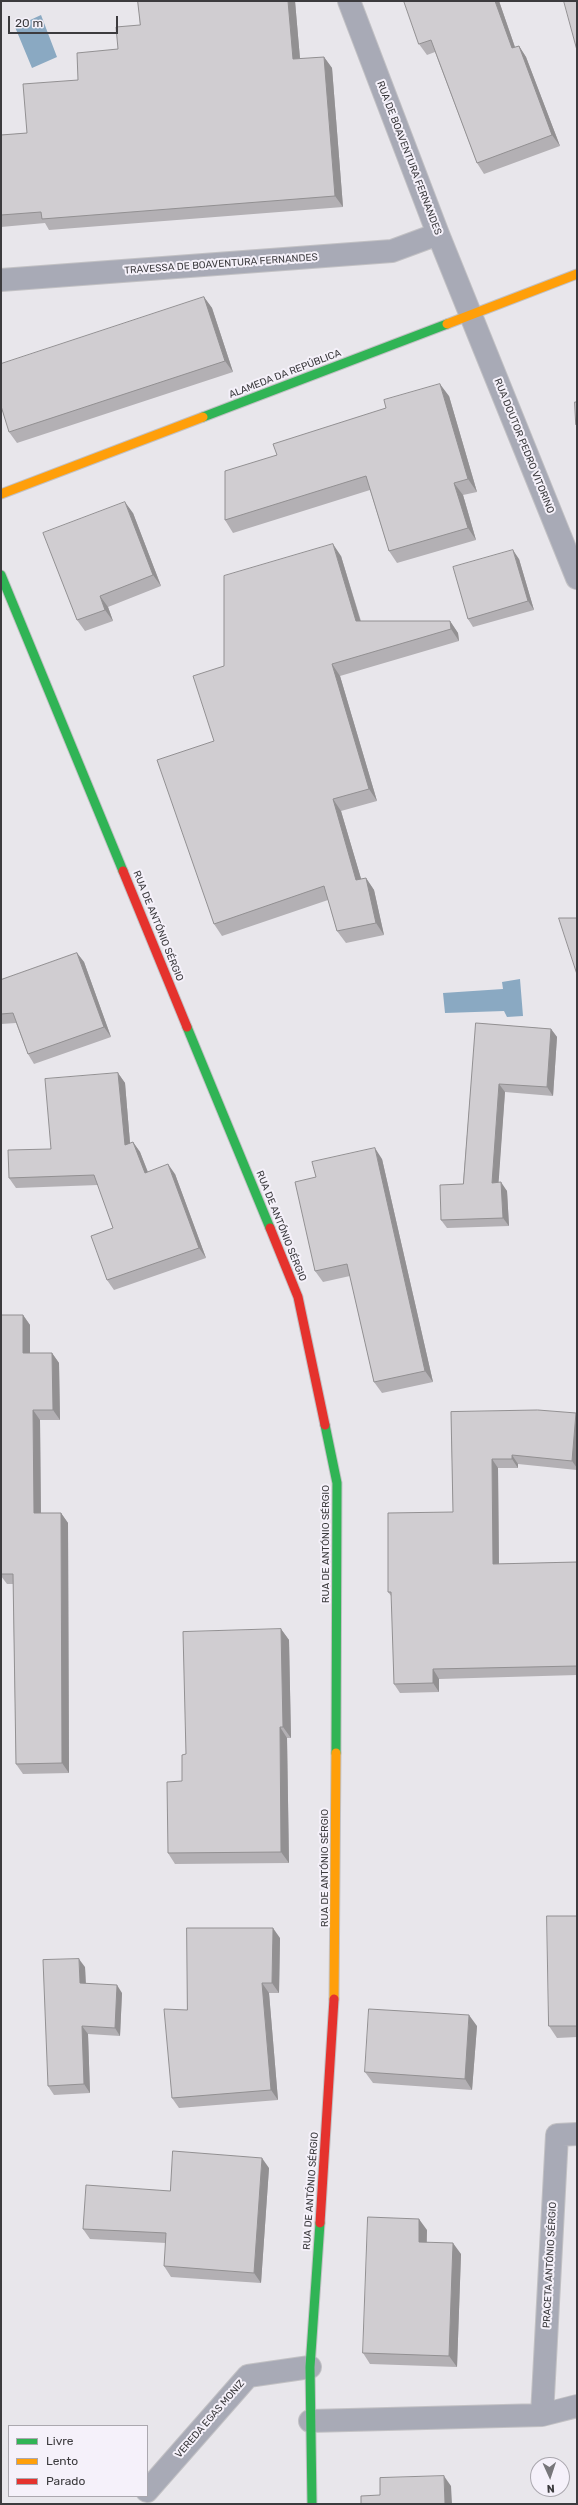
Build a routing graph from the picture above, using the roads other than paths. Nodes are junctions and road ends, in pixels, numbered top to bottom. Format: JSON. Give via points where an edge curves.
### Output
{"nodes":[{"id":1,"x":349,"y":1,"type":"edge"},
{"id":2,"x":438,"y":234,"type":"junction"},
{"id":3,"x":577,"y":274,"type":"edge"},
{"id":4,"x":1,"y":280,"type":"edge"},
{"id":5,"x":472,"y":314,"type":"junction"},
{"id":6,"x":1,"y":494,"type":"edge"},
{"id":7,"x":1,"y":574,"type":"edge"},
{"id":8,"x":577,"y":578,"type":"edge"},
{"id":9,"x":577,"y":2134,"type":"edge"},
{"id":10,"x":310,"y":2367,"type":"junction"},
{"id":11,"x":577,"y":2406,"type":"edge"},
{"id":12,"x":542,"y":2415,"type":"junction"},
{"id":13,"x":310,"y":2421,"type":"junction"},
{"id":14,"x":148,"y":2490,"type":"edge"},
{"id":15,"x":312,"y":2504,"type":"edge"}],
"edges":[{"from":1,"to":2,"type":"street","name":"RUA DE BOAVENTURA FERNANDES"},
{"from":2,"to":4,"type":"street","name":"TRAVESSA DE BOAVENTURA FERNANDES","via":[[392,251]]},
{"from":2,"to":5,"type":"street","name":"RUA DE BOAVENTURA FERNANDES"},
{"from":3,"to":5,"type":"street","name":"ALAMEDA DA REPÚBLICA"},
{"from":5,"to":6,"type":"street","name":"ALAMEDA DA REPÚBLICA"},
{"from":5,"to":8,"type":"street","name":"RUA DOUTOR PEDRO VITORINO"},
{"from":7,"to":10,"type":"street","name":"RUA DE ANTÓNIO SÉRGIO","via":[[298,1297],[337,1483],[336,1973]]},
{"from":9,"to":12,"type":"street","name":"PRACETA ANTÓNIO SÉRGIO","via":[[557,2135]]},
{"from":10,"to":13,"type":"street","name":"RUA DE ANTÓNIO SÉRGIO"},
{"from":10,"to":14,"type":"street","name":"VEREDA EGAS MONIZ","via":[[248,2376]]},
{"from":11,"to":12,"type":"street"},
{"from":12,"to":13,"type":"street"},
{"from":13,"to":15,"type":"street","name":"RUA DE ANTÓNIO SÉRGIO"}]}
